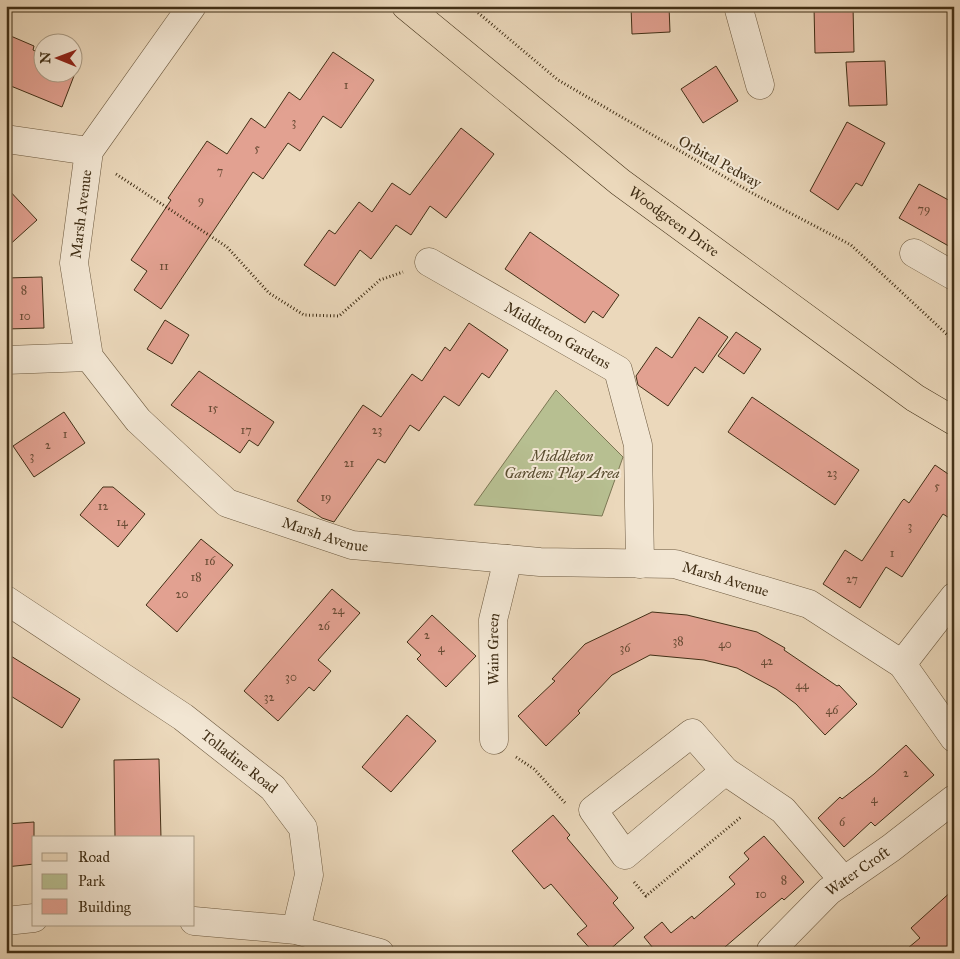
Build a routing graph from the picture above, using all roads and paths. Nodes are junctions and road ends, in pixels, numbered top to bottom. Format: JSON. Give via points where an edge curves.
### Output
{"nodes":[{"id":1,"x":192,"y":6,"type":"edge"},
{"id":2,"x":406,"y":6,"type":"edge"},
{"id":3,"x":470,"y":6,"type":"edge"},
{"id":4,"x":738,"y":6,"type":"edge"},
{"id":5,"x":760,"y":85,"type":"dead end"},
{"id":6,"x":6,"y":139,"type":"edge"},
{"id":7,"x":89,"y":150,"type":"junction"},
{"id":8,"x":914,"y":253,"type":"dead end"},
{"id":9,"x":430,"y":262,"type":"joint"},
{"id":10,"x":954,"y":276,"type":"edge"},
{"id":11,"x":954,"y":341,"type":"edge"},
{"id":12,"x":89,"y":357,"type":"junction"},
{"id":13,"x":6,"y":360,"type":"edge"},
{"id":14,"x":954,"y":421,"type":"edge"},
{"id":15,"x":508,"y":559,"type":"junction"},
{"id":16,"x":640,"y":564,"type":"junction"},
{"id":17,"x":954,"y":597,"type":"edge"},
{"id":18,"x":6,"y":600,"type":"edge"},
{"id":19,"x":902,"y":664,"type":"junction"},
{"id":20,"x":954,"y":738,"type":"edge"},
{"id":21,"x":494,"y":740,"type":"dead end"},
{"id":22,"x":725,"y":771,"type":"junction"},
{"id":23,"x":954,"y":800,"type":"edge"},
{"id":24,"x":844,"y":881,"type":"junction"},
{"id":25,"x":32,"y":918,"type":"edge"},
{"id":26,"x":6,"y":921,"type":"edge"},
{"id":27,"x":195,"y":921,"type":"edge"},
{"id":28,"x":296,"y":930,"type":"junction"},
{"id":29,"x":369,"y":951,"type":"edge"},
{"id":30,"x":773,"y":953,"type":"edge"}],
"edges":[{"from":1,"to":7,"type":"street","name":"Marsh Avenue"},
{"from":2,"to":14,"type":"main road","name":"Woodgreen Drive","via":[[620,182],[915,398]]},
{"from":3,"to":11,"type":"path","name":"Orbital Pedway","via":[[558,80],[754,194],[851,245]]},
{"from":4,"to":5,"type":"street"},
{"from":6,"to":7,"type":"street"},
{"from":7,"to":9,"type":"path","via":[[127,183],[227,247],[269,293],[304,315],[339,316],[380,280]]},
{"from":7,"to":12,"type":"street","name":"Marsh Avenue","via":[[74,263]]},
{"from":8,"to":10,"type":"street"},
{"from":9,"to":16,"type":"street","name":"Middleton Gardens","via":[[618,370],[638,445]]},
{"from":12,"to":13,"type":"street"},
{"from":12,"to":15,"type":"street","name":"Marsh Avenue","via":[[138,420],[227,503],[352,545]]},
{"from":15,"to":16,"type":"street","name":"Marsh Avenue"},
{"from":15,"to":21,"type":"street","name":"Wain Green","via":[[494,620]]},
{"from":16,"to":19,"type":"street","name":"Marsh Avenue","via":[[675,564],[809,604]]},
{"from":17,"to":19,"type":"street"},
{"from":18,"to":28,"type":"street","name":"Tolladine Road","via":[[184,717],[273,788],[303,828],[309,875]]},
{"from":19,"to":20,"type":"street","name":"Marsh Avenue"},
{"from":22,"to":22,"type":"street","via":[[625,855],[593,810],[692,733]]},
{"from":22,"to":24,"type":"street","via":[[783,810]]},
{"from":23,"to":24,"type":"street","name":"Water Croft"},
{"from":24,"to":30,"type":"street","name":"Water Croft","via":[[829,891],[771,950]]},
{"from":25,"to":26,"type":"street"},
{"from":27,"to":28,"type":"street"},
{"from":28,"to":29,"type":"street"}]}
